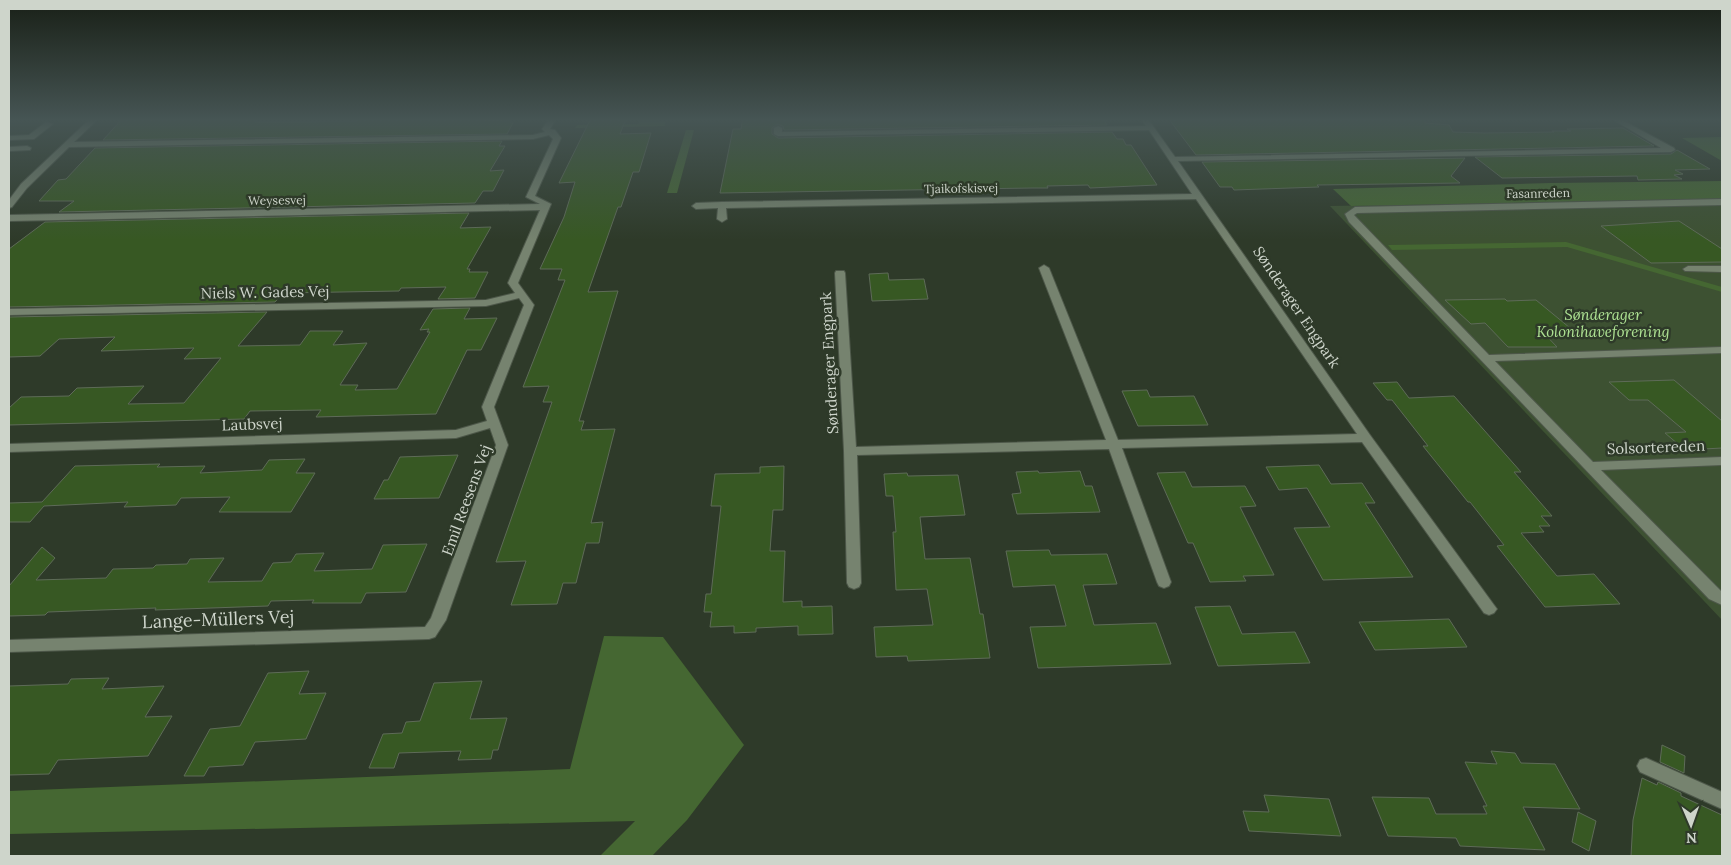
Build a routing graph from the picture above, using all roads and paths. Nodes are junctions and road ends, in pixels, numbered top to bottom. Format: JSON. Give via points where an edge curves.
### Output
{"nodes":[{"id":1,"x":52,"y":159,"type":"edge"},
{"id":2,"x":547,"y":159,"type":"edge"},
{"id":3,"x":1174,"y":159,"type":"edge"},
{"id":4,"x":1200,"y":196,"type":"junction"},
{"id":5,"x":1722,"y":202,"type":"edge"},
{"id":6,"x":9,"y":204,"type":"edge"},
{"id":7,"x":722,"y":205,"type":"junction"},
{"id":8,"x":696,"y":206,"type":"dead end"},
{"id":9,"x":546,"y":207,"type":"junction"},
{"id":10,"x":9,"y":218,"type":"edge"},
{"id":11,"x":722,"y":219,"type":"dead end"},
{"id":12,"x":1044,"y":268,"type":"dead end"},
{"id":13,"x":1688,"y":269,"type":"dead end"},
{"id":14,"x":1722,"y":269,"type":"edge"},
{"id":15,"x":840,"y":273,"type":"dead end"},
{"id":16,"x":522,"y":294,"type":"junction"},
{"id":17,"x":9,"y":312,"type":"edge"},
{"id":18,"x":1722,"y":350,"type":"edge"},
{"id":19,"x":1487,"y":358,"type":"junction"},
{"id":20,"x":496,"y":424,"type":"junction"},
{"id":21,"x":1366,"y":438,"type":"junction"},
{"id":22,"x":1114,"y":445,"type":"junction"},
{"id":23,"x":9,"y":448,"type":"edge"},
{"id":24,"x":850,"y":452,"type":"junction"},
{"id":25,"x":1722,"y":461,"type":"edge"},
{"id":26,"x":1591,"y":466,"type":"junction"},
{"id":27,"x":1164,"y":582,"type":"dead end"},
{"id":28,"x":854,"y":583,"type":"dead end"},
{"id":29,"x":1722,"y":599,"type":"edge"},
{"id":30,"x":1489,"y":609,"type":"dead end"},
{"id":31,"x":429,"y":633,"type":"joint"},
{"id":32,"x":9,"y":646,"type":"edge"},
{"id":33,"x":1646,"y":766,"type":"dead end"},
{"id":34,"x":1722,"y":801,"type":"edge"}],
"edges":[{"from":1,"to":6,"type":"street"},
{"from":2,"to":9,"type":"street","via":[[530,197],[547,204]]},
{"from":3,"to":4,"type":"street","name":"Sønderager Engpark"},
{"from":4,"to":7,"type":"street","name":"Tjaikofskisvej"},
{"from":4,"to":21,"type":"street","name":"Sønderager Engpark"},
{"from":5,"to":19,"type":"street","name":"Fasanreden","via":[[1355,210],[1349,214]]},
{"from":7,"to":8,"type":"street","name":"Tjaikofskisvej"},
{"from":7,"to":11,"type":"street"},
{"from":9,"to":10,"type":"street","name":"Weysesvej"},
{"from":9,"to":16,"type":"street","name":"Emil Reesens Vej","via":[[513,283]]},
{"from":12,"to":22,"type":"street"},
{"from":13,"to":14,"type":"street"},
{"from":15,"to":24,"type":"street","name":"Sønderager Engpark"},
{"from":16,"to":17,"type":"street","name":"Niels W. Gades Vej","via":[[486,303]]},
{"from":16,"to":20,"type":"street","name":"Emil Reesens Vej","via":[[529,305],[488,407]]},
{"from":18,"to":19,"type":"street"},
{"from":19,"to":26,"type":"street"},
{"from":20,"to":23,"type":"street","name":"Laubsvej","via":[[456,434]]},
{"from":20,"to":31,"type":"street","name":"Emil Reesens Vej","via":[[502,444],[438,620]]},
{"from":21,"to":22,"type":"street","name":"Sønderager Engpark"},
{"from":21,"to":30,"type":"street","name":"Sønderager Engpark"},
{"from":22,"to":24,"type":"street","name":"Sønderager Engpark"},
{"from":22,"to":27,"type":"street"},
{"from":24,"to":28,"type":"street","name":"Sønderager Engpark"},
{"from":25,"to":26,"type":"street","name":"Solsortereden"},
{"from":26,"to":29,"type":"street","via":[[1714,595]]},
{"from":31,"to":32,"type":"street","name":"Lange-Müllers Vej"},
{"from":33,"to":34,"type":"street"}]}
